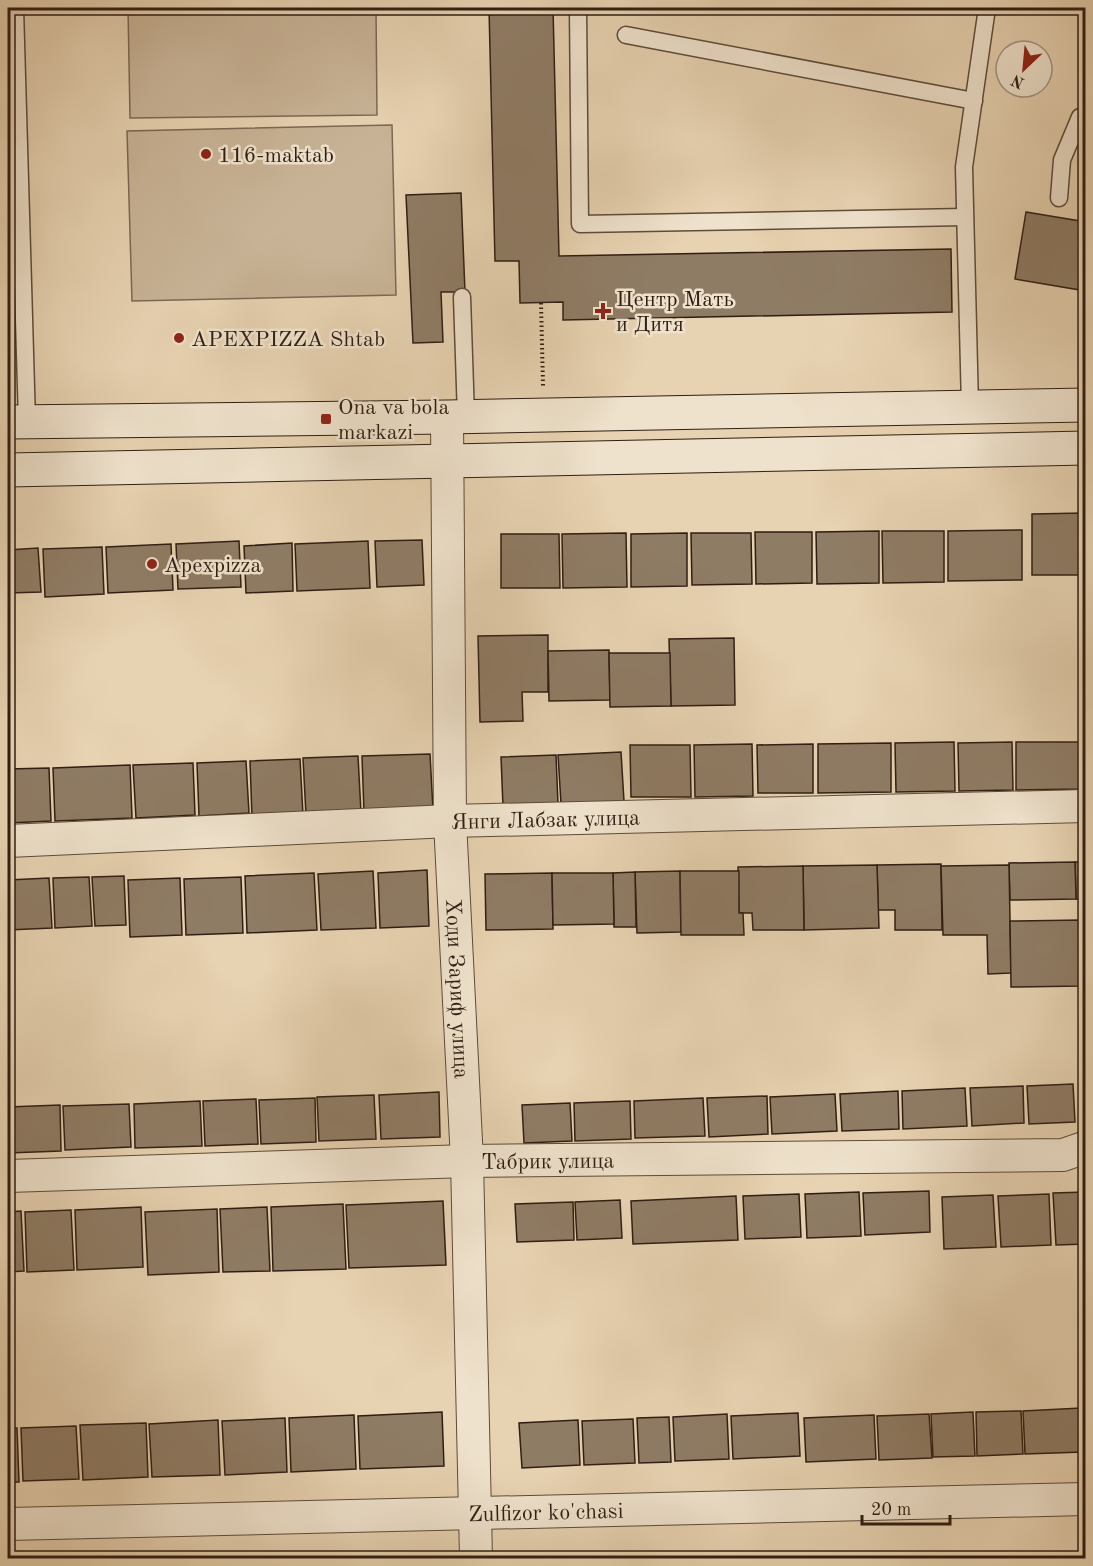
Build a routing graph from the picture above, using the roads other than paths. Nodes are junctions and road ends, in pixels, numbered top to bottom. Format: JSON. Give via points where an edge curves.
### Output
{"nodes":[{"id":1,"x":15,"y":8,"type":"edge"},
{"id":2,"x":578,"y":8,"type":"edge"},
{"id":3,"x":987,"y":8,"type":"edge"},
{"id":4,"x":626,"y":35,"type":"dead end"},
{"id":5,"x":974,"y":101,"type":"junction"},
{"id":6,"x":1086,"y":115,"type":"edge"},
{"id":7,"x":1059,"y":198,"type":"dead end"},
{"id":8,"x":13,"y":211,"type":"edge"},
{"id":9,"x":965,"y":217,"type":"junction"},
{"id":10,"x":462,"y":297,"type":"dead end"},
{"id":11,"x":1086,"y":405,"type":"edge"},
{"id":12,"x":970,"y":407,"type":"junction"},
{"id":13,"x":456,"y":417,"type":"junction"},
{"id":14,"x":17,"y":422,"type":"edge"},
{"id":15,"x":1086,"y":448,"type":"edge"},
{"id":16,"x":449,"y":461,"type":"junction"},
{"id":17,"x":8,"y":470,"type":"edge"},
{"id":18,"x":1086,"y":806,"type":"edge"},
{"id":19,"x":450,"y":821,"type":"junction"},
{"id":20,"x":8,"y":841,"type":"edge"},
{"id":21,"x":1086,"y":1147,"type":"edge"},
{"id":22,"x":467,"y":1161,"type":"junction"},
{"id":23,"x":8,"y":1176,"type":"edge"},
{"id":24,"x":1086,"y":1499,"type":"edge"},
{"id":25,"x":474,"y":1513,"type":"junction"},
{"id":26,"x":8,"y":1524,"type":"edge"},
{"id":27,"x":476,"y":1558,"type":"edge"}],
"edges":[{"from":1,"to":8,"type":"lane"},
{"from":2,"to":9,"type":"lane","via":[[580,224]]},
{"from":3,"to":5,"type":"lane"},
{"from":4,"to":5,"type":"lane"},
{"from":5,"to":9,"type":"lane","via":[[964,167]]},
{"from":6,"to":7,"type":"lane","via":[[1080,117],[1062,160]]},
{"from":8,"to":14,"type":"lane"},
{"from":9,"to":12,"type":"lane"},
{"from":10,"to":13,"type":"lane"},
{"from":11,"to":12,"type":"main road"},
{"from":12,"to":13,"type":"main road"},
{"from":13,"to":14,"type":"main road"},
{"from":13,"to":16,"type":"street","name":"Ходи Зариф улица"},
{"from":15,"to":16,"type":"main road"},
{"from":16,"to":17,"type":"main road"},
{"from":16,"to":19,"type":"street","name":"Ходи Зариф улица"},
{"from":18,"to":19,"type":"street","name":"Янги Лабзак улица"},
{"from":19,"to":20,"type":"street","name":"Янги Лабзак улица"},
{"from":19,"to":22,"type":"street","name":"Ходи Зариф улица"},
{"from":21,"to":22,"type":"street","name":"Табрик улица","via":[[1063,1155]]},
{"from":22,"to":23,"type":"street","name":"Табрик улица"},
{"from":22,"to":25,"type":"street","name":"Ходи Зариф улица"},
{"from":24,"to":25,"type":"street","name":"Zulfizor ko'chasi"},
{"from":25,"to":26,"type":"street","name":"Zulfizor ko'chasi"},
{"from":25,"to":27,"type":"street","name":"Ходи Зариф улица"}]}
